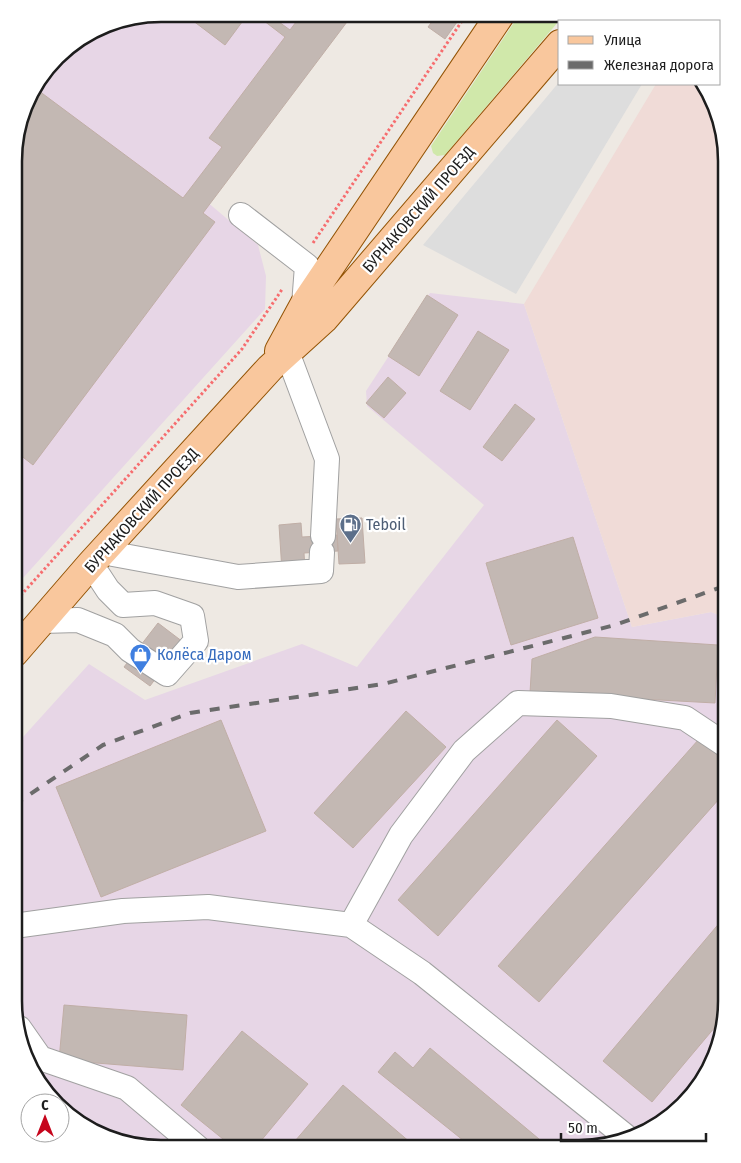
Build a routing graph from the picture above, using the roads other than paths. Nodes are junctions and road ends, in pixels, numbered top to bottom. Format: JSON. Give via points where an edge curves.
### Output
{"nodes":[{"id":1,"x":495,"y":23,"type":"edge"},
{"id":2,"x":558,"y":46,"type":"edge"},
{"id":3,"x":241,"y":215,"type":"dead end"},
{"id":4,"x":314,"y":312,"type":"junction"},
{"id":5,"x":278,"y":360,"type":"junction"},
{"id":6,"x":96,"y":558,"type":"junction"},
{"id":7,"x":42,"y":621,"type":"junction"},
{"id":8,"x":23,"y":643,"type":"edge"},
{"id":9,"x":718,"y":740,"type":"edge"},
{"id":10,"x":23,"y":925,"type":"edge"},
{"id":11,"x":351,"y":925,"type":"junction"},
{"id":12,"x":29,"y":1042,"type":"edge"},
{"id":13,"x":622,"y":1134,"type":"edge"},
{"id":14,"x":189,"y":1140,"type":"edge"}],
"edges":[{"from":1,"to":4,"type":"main road","name":"БУРНАКОВСКИЙ ПРОЕЗД"},
{"from":2,"to":4,"type":"main road","name":"БУРНАКОВСКИЙ ПРОЕЗД"},
{"from":3,"to":4,"type":"lane","via":[[307,266]]},
{"from":4,"to":5,"type":"main road","name":"БУРНАКОВСКИЙ ПРОЕЗД"},
{"from":5,"to":6,"type":"main road","name":"БУРНАКОВСКИЙ ПРОЕЗД"},
{"from":5,"to":6,"type":"lane","via":[[327,459],[320,572],[238,577]]},
{"from":6,"to":7,"type":"main road","name":"БУРНАКОВСКИЙ ПРОЕЗД"},
{"from":6,"to":7,"type":"lane","via":[[108,590],[123,605],[155,603],[192,616],[196,641],[167,674],[115,636],[78,620]]},
{"from":7,"to":8,"type":"main road","name":"БУРНАКОВСКИЙ ПРОЕЗД"},
{"from":9,"to":11,"type":"lane","via":[[685,718],[611,706],[518,703],[464,751],[401,835]]},
{"from":10,"to":11,"type":"lane","via":[[123,911],[208,906]]},
{"from":11,"to":13,"type":"lane","via":[[422,973]]},
{"from":12,"to":14,"type":"lane","via":[[40,1058],[127,1088]]}]}
